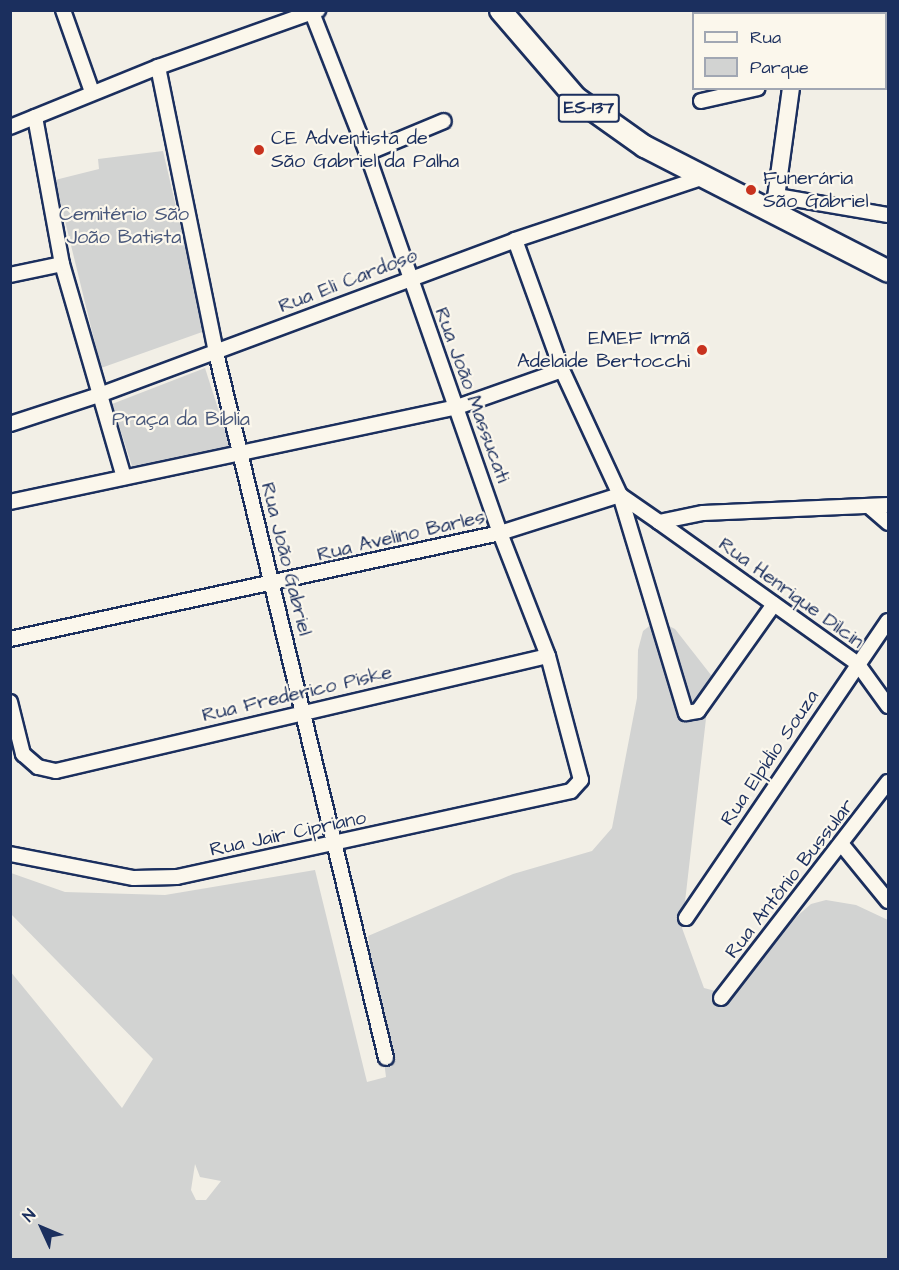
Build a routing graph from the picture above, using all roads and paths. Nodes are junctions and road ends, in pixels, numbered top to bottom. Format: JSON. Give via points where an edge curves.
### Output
{"nodes":[{"id":1,"x":63,"y":10,"type":"edge"},
{"id":2,"x":500,"y":10,"type":"edge"},
{"id":3,"x":314,"y":11,"type":"edge"},
{"id":4,"x":158,"y":67,"type":"junction"},
{"id":5,"x":748,"y":90,"type":"edge"},
{"id":6,"x":791,"y":90,"type":"edge"},
{"id":7,"x":92,"y":92,"type":"junction"},
{"id":8,"x":701,"y":100,"type":"dead end"},
{"id":9,"x":34,"y":117,"type":"junction"},
{"id":10,"x":444,"y":121,"type":"dead end"},
{"id":11,"x":10,"y":127,"type":"edge"},
{"id":12,"x":367,"y":153,"type":"junction"},
{"id":13,"x":701,"y":178,"type":"junction"},
{"id":14,"x":775,"y":204,"type":"junction"},
{"id":15,"x":888,"y":215,"type":"edge"},
{"id":16,"x":515,"y":240,"type":"junction"},
{"id":17,"x":62,"y":264,"type":"junction"},
{"id":18,"x":888,"y":271,"type":"edge"},
{"id":19,"x":10,"y":275,"type":"edge"},
{"id":20,"x":409,"y":278,"type":"junction"},
{"id":21,"x":216,"y":353,"type":"junction"},
{"id":22,"x":562,"y":370,"type":"junction"},
{"id":23,"x":102,"y":394,"type":"junction"},
{"id":24,"x":457,"y":407,"type":"junction"},
{"id":25,"x":10,"y":424,"type":"edge"},
{"id":26,"x":240,"y":455,"type":"junction"},
{"id":27,"x":124,"y":477,"type":"junction"},
{"id":28,"x":620,"y":495,"type":"junction"},
{"id":29,"x":10,"y":502,"type":"edge"},
{"id":30,"x":888,"y":505,"type":"edge"},
{"id":31,"x":871,"y":508,"type":"junction"},
{"id":32,"x":659,"y":522,"type":"junction"},
{"id":33,"x":888,"y":523,"type":"edge"},
{"id":34,"x":500,"y":533,"type":"junction"},
{"id":35,"x":272,"y":585,"type":"junction"},
{"id":36,"x":774,"y":604,"type":"junction"},
{"id":37,"x":888,"y":621,"type":"edge"},
{"id":38,"x":10,"y":639,"type":"edge"},
{"id":39,"x":548,"y":656,"type":"junction"},
{"id":40,"x":857,"y":663,"type":"junction"},
{"id":41,"x":10,"y":702,"type":"edge"},
{"id":42,"x":888,"y":706,"type":"edge"},
{"id":43,"x":303,"y":713,"type":"junction"},
{"id":44,"x":888,"y":782,"type":"edge"},
{"id":45,"x":571,"y":791,"type":"joint"},
{"id":46,"x":335,"y":845,"type":"junction"},
{"id":47,"x":843,"y":846,"type":"junction"},
{"id":48,"x":10,"y":854,"type":"edge"},
{"id":49,"x":888,"y":901,"type":"edge"},
{"id":50,"x":686,"y":918,"type":"dead end"},
{"id":51,"x":721,"y":998,"type":"dead end"},
{"id":52,"x":386,"y":1058,"type":"dead end"}],
"edges":[{"from":1,"to":7,"type":"street"},
{"from":2,"to":13,"type":"main road","number":"ES-137","via":[[575,97],[644,146]]},
{"from":3,"to":4,"type":"street"},
{"from":3,"to":12,"type":"street","name":"Rua João Massucati"},
{"from":4,"to":7,"type":"street"},
{"from":4,"to":21,"type":"street","name":"Rua João Gabriel"},
{"from":5,"to":8,"type":"street"},
{"from":6,"to":14,"type":"street"},
{"from":7,"to":9,"type":"street"},
{"from":9,"to":11,"type":"street"},
{"from":9,"to":17,"type":"street"},
{"from":10,"to":12,"type":"street"},
{"from":12,"to":20,"type":"street","name":"Rua João Massucati"},
{"from":13,"to":14,"type":"main road","number":"ES-137"},
{"from":13,"to":16,"type":"street","name":"Rua Eli Cardoso"},
{"from":14,"to":15,"type":"street"},
{"from":14,"to":18,"type":"main road","number":"ES-137","via":[[810,234]]},
{"from":16,"to":20,"type":"street","name":"Rua Eli Cardoso"},
{"from":16,"to":22,"type":"street"},
{"from":17,"to":19,"type":"street"},
{"from":17,"to":23,"type":"street"},
{"from":20,"to":21,"type":"street","name":"Rua Eli Cardoso"},
{"from":20,"to":24,"type":"street","name":"Rua João Massucati"},
{"from":21,"to":23,"type":"street","name":"Rua Eli Cardoso"},
{"from":21,"to":26,"type":"street","name":"Rua João Gabriel"},
{"from":22,"to":24,"type":"street"},
{"from":22,"to":28,"type":"street"},
{"from":23,"to":25,"type":"street","name":"Rua Eli Cardoso"},
{"from":23,"to":27,"type":"street"},
{"from":24,"to":26,"type":"street"},
{"from":24,"to":34,"type":"street","name":"Rua João Massucati"},
{"from":26,"to":27,"type":"street"},
{"from":26,"to":35,"type":"street","name":"Rua João Gabriel"},
{"from":27,"to":29,"type":"street"},
{"from":28,"to":32,"type":"street","name":"Rua Henrique Dilcin"},
{"from":28,"to":34,"type":"street","name":"Rua Avelino Barles"},
{"from":28,"to":36,"type":"street","via":[[681,706],[691,715],[698,711]]},
{"from":30,"to":31,"type":"street"},
{"from":31,"to":32,"type":"street","via":[[704,513]]},
{"from":31,"to":33,"type":"street"},
{"from":32,"to":36,"type":"street","name":"Rua Henrique Dilcin"},
{"from":34,"to":35,"type":"street","name":"Rua Avelino Barles"},
{"from":34,"to":39,"type":"street","name":"Rua João Massucati"},
{"from":35,"to":38,"type":"street","name":"Rua Avelino Barles"},
{"from":35,"to":43,"type":"street","name":"Rua João Gabriel"},
{"from":36,"to":40,"type":"street","name":"Rua Henrique Dilcin"},
{"from":37,"to":40,"type":"street","name":"Rua Elpídio Souza"},
{"from":39,"to":43,"type":"street","name":"Rua Frederico Piske"},
{"from":39,"to":45,"type":"street","name":"Rua João Massucati","via":[[583,776]]},
{"from":40,"to":42,"type":"street","name":"Rua Henrique Dilcin"},
{"from":40,"to":50,"type":"street","name":"Rua Elpídio Souza"},
{"from":41,"to":43,"type":"street","name":"Rua Frederico Piske","via":[[22,754],[38,766],[56,771]]},
{"from":43,"to":46,"type":"street","name":"Rua João Gabriel"},
{"from":44,"to":47,"type":"street","name":"Rua Antônio Bussular"},
{"from":45,"to":46,"type":"street","name":"Rua Jair Cipriano"},
{"from":46,"to":48,"type":"street","name":"Rua Jair Cipriano","via":[[177,877],[134,878]]},
{"from":46,"to":52,"type":"street","name":"Rua João Gabriel"},
{"from":47,"to":49,"type":"street"},
{"from":47,"to":51,"type":"street","name":"Rua Antônio Bussular"}]}
